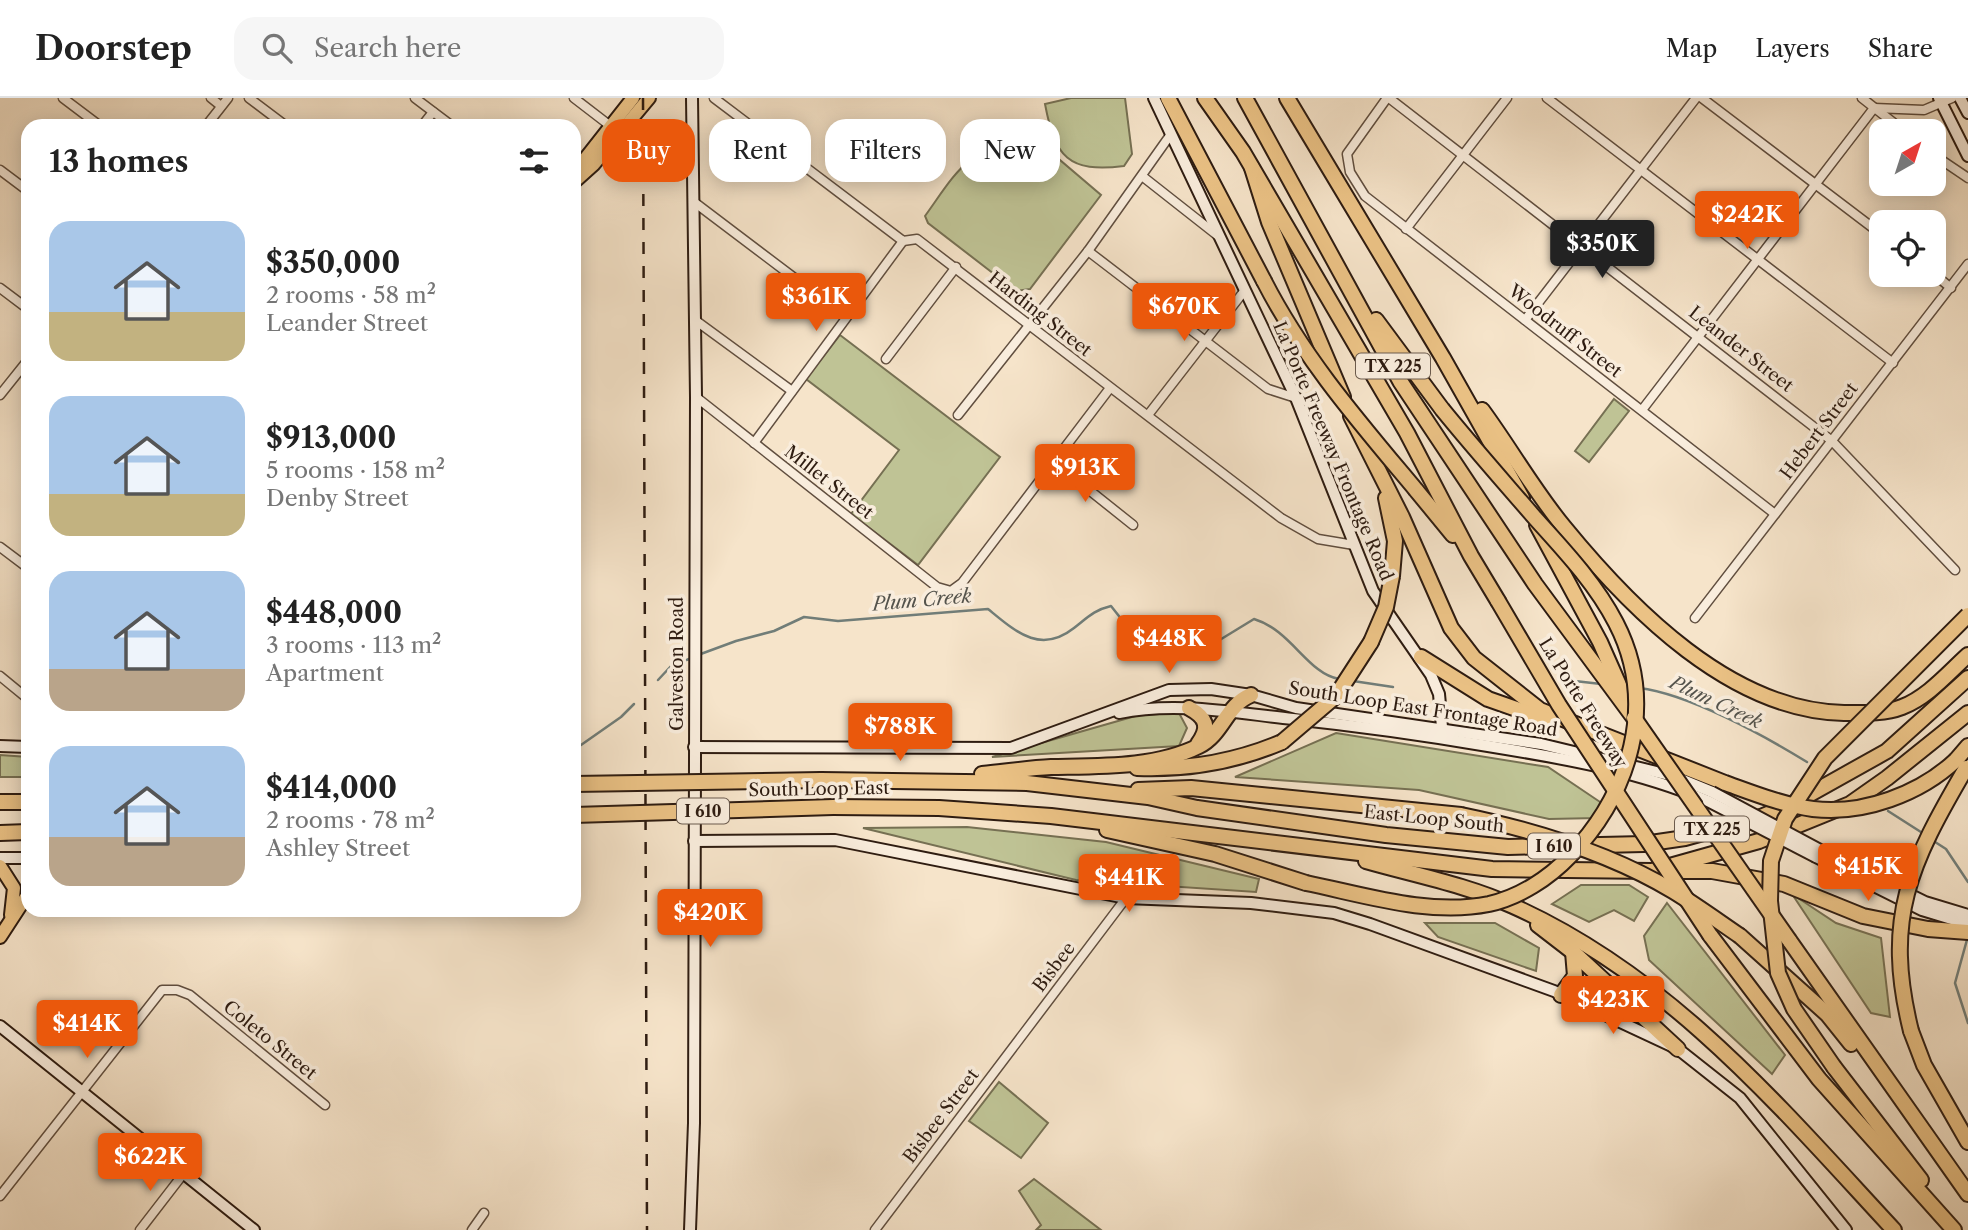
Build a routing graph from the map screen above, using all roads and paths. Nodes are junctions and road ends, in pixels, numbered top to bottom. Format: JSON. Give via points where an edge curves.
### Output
{"nodes":[{"id":1,"x":63,"y":98,"type":"edge"},
{"id":2,"x":211,"y":98,"type":"edge"},
{"id":3,"x":228,"y":98,"type":"edge"},
{"id":4,"x":249,"y":98,"type":"edge"},
{"id":5,"x":415,"y":98,"type":"edge"},
{"id":6,"x":574,"y":98,"type":"edge"},
{"id":7,"x":633,"y":98,"type":"edge"},
{"id":8,"x":649,"y":98,"type":"edge"},
{"id":9,"x":692,"y":98,"type":"edge"},
{"id":10,"x":714,"y":98,"type":"edge"},
{"id":11,"x":1154,"y":98,"type":"edge"},
{"id":12,"x":1168,"y":98,"type":"edge"},
{"id":13,"x":1205,"y":98,"type":"edge"},
{"id":14,"x":1245,"y":98,"type":"edge"},
{"id":15,"x":1287,"y":98,"type":"edge"},
{"id":16,"x":1388,"y":98,"type":"edge"},
{"id":17,"x":1507,"y":98,"type":"edge"},
{"id":18,"x":1547,"y":98,"type":"edge"},
{"id":19,"x":1696,"y":98,"type":"edge"},
{"id":20,"x":1702,"y":98,"type":"edge"},
{"id":21,"x":1862,"y":98,"type":"edge"},
{"id":22,"x":1960,"y":98,"type":"edge"},
{"id":23,"x":1944,"y":100,"type":"edge"},
{"id":24,"x":221,"y":106,"type":"junction"},
{"id":25,"x":1874,"y":108,"type":"junction"},
{"id":26,"x":433,"y":112,"type":"junction"},
{"id":27,"x":1968,"y":113,"type":"edge"},
{"id":28,"x":91,"y":119,"type":"edge"},
{"id":29,"x":211,"y":119,"type":"edge"},
{"id":30,"x":277,"y":119,"type":"edge"},
{"id":31,"x":428,"y":119,"type":"edge"},
{"id":32,"x":442,"y":119,"type":"edge"},
{"id":33,"x":621,"y":119,"type":"edge"},
{"id":34,"x":627,"y":119,"type":"edge"},
{"id":35,"x":1888,"y":119,"type":"edge"},
{"id":36,"x":602,"y":120,"type":"edge"},
{"id":37,"x":1171,"y":134,"type":"junction"},
{"id":38,"x":602,"y":143,"type":"edge"},
{"id":39,"x":1463,"y":155,"type":"junction"},
{"id":40,"x":1968,"y":156,"type":"edge"},
{"id":41,"x":1946,"y":163,"type":"edge"},
{"id":42,"x":581,"y":167,"type":"edge"},
{"id":43,"x":1252,"y":168,"type":"junction"},
{"id":44,"x":0,"y":170,"type":"edge"},
{"id":45,"x":1641,"y":170,"type":"junction"},
{"id":46,"x":1142,"y":176,"type":"junction"},
{"id":47,"x":1968,"y":178,"type":"edge"},
{"id":48,"x":1816,"y":183,"type":"junction"},
{"id":49,"x":21,"y":186,"type":"edge"},
{"id":50,"x":694,"y":202,"type":"junction"},
{"id":51,"x":1869,"y":224,"type":"edge"},
{"id":52,"x":1406,"y":229,"type":"junction"},
{"id":53,"x":1219,"y":236,"type":"junction"},
{"id":54,"x":903,"y":241,"type":"junction"},
{"id":55,"x":1581,"y":246,"type":"junction"},
{"id":56,"x":1088,"y":251,"type":"junction"},
{"id":57,"x":1758,"y":261,"type":"junction"},
{"id":58,"x":1968,"y":264,"type":"edge"},
{"id":59,"x":956,"y":267,"type":"junction"},
{"id":60,"x":1946,"y":284,"type":"edge"},
{"id":61,"x":0,"y":288,"type":"edge"},
{"id":62,"x":1951,"y":288,"type":"junction"},
{"id":63,"x":1245,"y":290,"type":"junction"},
{"id":64,"x":1357,"y":300,"type":"junction"},
{"id":65,"x":21,"y":304,"type":"edge"},
{"id":66,"x":846,"y":317,"type":"junction"},
{"id":67,"x":695,"y":320,"type":"junction"},
{"id":68,"x":1525,"y":320,"type":"junction"},
{"id":69,"x":1029,"y":324,"type":"junction"},
{"id":70,"x":1699,"y":336,"type":"junction"},
{"id":71,"x":1204,"y":342,"type":"junction"},
{"id":72,"x":1443,"y":358,"type":"junction"},
{"id":73,"x":886,"y":359,"type":"dead end"},
{"id":74,"x":1893,"y":363,"type":"junction"},
{"id":75,"x":21,"y":369,"type":"edge"},
{"id":76,"x":1110,"y":388,"type":"junction"},
{"id":77,"x":792,"y":391,"type":"junction"},
{"id":78,"x":0,"y":395,"type":"edge"},
{"id":79,"x":696,"y":397,"type":"junction"},
{"id":80,"x":1296,"y":398,"type":"junction"},
{"id":81,"x":1642,"y":410,"type":"junction"},
{"id":82,"x":958,"y":415,"type":"dead end"},
{"id":83,"x":1148,"y":415,"type":"junction"},
{"id":84,"x":1832,"y":441,"type":"junction"},
{"id":85,"x":754,"y":443,"type":"junction"},
{"id":86,"x":1373,"y":460,"type":"junction"},
{"id":87,"x":1054,"y":462,"type":"junction"},
{"id":88,"x":1775,"y":514,"type":"junction"},
{"id":89,"x":1133,"y":525,"type":"dead end"},
{"id":90,"x":1354,"y":545,"type":"junction"},
{"id":91,"x":0,"y":547,"type":"edge"},
{"id":92,"x":1471,"y":556,"type":"junction"},
{"id":93,"x":21,"y":563,"type":"edge"},
{"id":94,"x":1955,"y":570,"type":"dead end"},
{"id":95,"x":1968,"y":615,"type":"edge"},
{"id":96,"x":1695,"y":618,"type":"dead end"},
{"id":97,"x":1968,"y":655,"type":"edge"},
{"id":98,"x":1421,"y":657,"type":"junction"},
{"id":99,"x":0,"y":677,"type":"edge"},
{"id":100,"x":1968,"y":678,"type":"edge"},
{"id":101,"x":21,"y":694,"type":"edge"},
{"id":102,"x":1438,"y":694,"type":"junction"},
{"id":103,"x":1251,"y":695,"type":"junction"},
{"id":104,"x":1189,"y":708,"type":"junction"},
{"id":105,"x":1230,"y":712,"type":"junction"},
{"id":106,"x":1968,"y":713,"type":"edge"},
{"id":107,"x":1096,"y":718,"type":"junction"},
{"id":108,"x":1634,"y":718,"type":"junction"},
{"id":109,"x":1397,"y":723,"type":"junction"},
{"id":110,"x":1444,"y":734,"type":"junction"},
{"id":111,"x":1603,"y":737,"type":"junction"},
{"id":112,"x":1968,"y":746,"type":"edge"},
{"id":113,"x":0,"y":747,"type":"edge"},
{"id":114,"x":21,"y":747,"type":"edge"},
{"id":115,"x":694,"y":747,"type":"junction"},
{"id":116,"x":1196,"y":747,"type":"junction"},
{"id":117,"x":1963,"y":765,"type":"edge"},
{"id":118,"x":1102,"y":767,"type":"junction"},
{"id":119,"x":936,"y":780,"type":"junction"},
{"id":120,"x":581,"y":784,"type":"edge"},
{"id":121,"x":1097,"y":791,"type":"junction"},
{"id":122,"x":0,"y":802,"type":"edge"},
{"id":123,"x":21,"y":802,"type":"edge"},
{"id":124,"x":581,"y":815,"type":"edge"},
{"id":125,"x":1051,"y":816,"type":"junction"},
{"id":126,"x":21,"y":832,"type":"edge"},
{"id":127,"x":0,"y":833,"type":"edge"},
{"id":128,"x":694,"y":841,"type":"junction"},
{"id":129,"x":1318,"y":848,"type":"junction"},
{"id":130,"x":0,"y":866,"type":"edge"},
{"id":131,"x":1651,"y":872,"type":"junction"},
{"id":132,"x":1126,"y":898,"type":"junction"},
{"id":133,"x":21,"y":903,"type":"edge"},
{"id":134,"x":1512,"y":905,"type":"junction"},
{"id":135,"x":1935,"y":910,"type":"junction"},
{"id":136,"x":11,"y":915,"type":"junction"},
{"id":137,"x":1968,"y":915,"type":"edge"},
{"id":138,"x":0,"y":923,"type":"edge"},
{"id":139,"x":1968,"y":924,"type":"edge"},
{"id":140,"x":1968,"y":932,"type":"edge"},
{"id":141,"x":0,"y":937,"type":"edge"},
{"id":142,"x":1573,"y":952,"type":"junction"},
{"id":143,"x":1561,"y":995,"type":"junction"},
{"id":144,"x":1032,"y":1022,"type":"joint"},
{"id":145,"x":0,"y":1026,"type":"edge"},
{"id":146,"x":1678,"y":1049,"type":"junction"},
{"id":147,"x":81,"y":1090,"type":"junction"},
{"id":148,"x":325,"y":1105,"type":"dead end"},
{"id":149,"x":1926,"y":1138,"type":"junction"},
{"id":150,"x":1968,"y":1142,"type":"edge"},
{"id":151,"x":184,"y":1173,"type":"junction"},
{"id":152,"x":1968,"y":1194,"type":"edge"},
{"id":153,"x":0,"y":1196,"type":"edge"},
{"id":154,"x":484,"y":1213,"type":"dead end"},
{"id":155,"x":140,"y":1230,"type":"edge"},
{"id":156,"x":254,"y":1230,"type":"edge"},
{"id":157,"x":472,"y":1230,"type":"edge"},
{"id":158,"x":690,"y":1230,"type":"edge"},
{"id":159,"x":875,"y":1230,"type":"edge"},
{"id":160,"x":1846,"y":1230,"type":"edge"},
{"id":161,"x":1894,"y":1230,"type":"edge"},
{"id":162,"x":1957,"y":1230,"type":"edge"}],
"edges":[{"from":1,"to":28,"type":"street"},
{"from":2,"to":24,"type":"street"},
{"from":3,"to":24,"type":"street"},
{"from":4,"to":30,"type":"street"},
{"from":5,"to":26,"type":"street"},
{"from":6,"to":36,"type":"street"},
{"from":7,"to":33,"type":"main road"},
{"from":8,"to":34,"type":"main road"},
{"from":9,"to":50,"type":"main road","name":"Galveston Road"},
{"from":10,"to":54,"type":"street","name":"Harding Street"},
{"from":11,"to":37,"type":"main road","name":"La Porte Freeway Frontage Road"},
{"from":12,"to":92,"type":"highway","bridge":true,"via":[[1286,324],[1327,383]]},
{"from":13,"to":43,"type":"highway","name":"La Porte Freeway","number":"TX 225"},
{"from":14,"to":64,"type":"highway","name":"La Porte Freeway","number":"TX 225"},
{"from":15,"to":72,"type":"highway"},
{"from":16,"to":39,"type":"street","name":"Leander Street"},
{"from":16,"to":52,"type":"street","name":"Woodruff Street","via":[[1347,154],[1350,172],[1365,196]]},
{"from":17,"to":39,"type":"street"},
{"from":18,"to":45,"type":"street"},
{"from":19,"to":45,"type":"street"},
{"from":20,"to":48,"type":"street"},
{"from":21,"to":25,"type":"street"},
{"from":22,"to":27,"type":"main road"},
{"from":23,"to":25,"type":"street","via":[[1924,110]]},
{"from":23,"to":40,"type":"main road"},
{"from":24,"to":29,"type":"street"},
{"from":25,"to":35,"type":"street"},
{"from":25,"to":48,"type":"street"},
{"from":26,"to":31,"type":"street"},
{"from":26,"to":32,"type":"street"},
{"from":37,"to":46,"type":"street"},
{"from":37,"to":53,"type":"main road","name":"La Porte Freeway Frontage Road"},
{"from":38,"to":42,"type":"main road"},
{"from":39,"to":52,"type":"street"},
{"from":39,"to":55,"type":"street","name":"Leander Street"},
{"from":41,"to":47,"type":"street"},
{"from":43,"to":86,"type":"highway","via":[[1269,222]]},
{"from":43,"to":92,"type":"highway","name":"La Porte Freeway","number":"TX 225","via":[[1407,433]]},
{"from":44,"to":49,"type":"street"},
{"from":45,"to":55,"type":"street"},
{"from":45,"to":57,"type":"street"},
{"from":46,"to":53,"type":"street"},
{"from":46,"to":56,"type":"street"},
{"from":48,"to":51,"type":"street"},
{"from":48,"to":57,"type":"street"},
{"from":50,"to":66,"type":"street"},
{"from":50,"to":67,"type":"main road","name":"Galveston Road"},
{"from":52,"to":68,"type":"street","name":"Woodruff Street"},
{"from":53,"to":63,"type":"main road","name":"La Porte Freeway Frontage Road"},
{"from":54,"to":59,"type":"street","name":"Harding Street","via":[[917,239]]},
{"from":54,"to":66,"type":"street"},
{"from":55,"to":68,"type":"street"},
{"from":55,"to":70,"type":"street","name":"Leander Street"},
{"from":56,"to":69,"type":"street"},
{"from":56,"to":71,"type":"street"},
{"from":57,"to":70,"type":"street"},
{"from":57,"to":74,"type":"street"},
{"from":58,"to":62,"type":"street","name":"Hebert Street"},
{"from":59,"to":69,"type":"street","name":"Harding Street"},
{"from":59,"to":73,"type":"street"},
{"from":60,"to":62,"type":"street"},
{"from":61,"to":65,"type":"street"},
{"from":62,"to":74,"type":"street","name":"Hebert Street"},
{"from":63,"to":71,"type":"street"},
{"from":63,"to":80,"type":"main road","name":"La Porte Freeway Frontage Road"},
{"from":64,"to":108,"type":"highway","name":"La Porte Freeway","number":"TX 225","via":[[1400,381],[1535,584]]},
{"from":64,"to":125,"type":"highway","bridge":true,"via":[[1441,409],[1603,599],[1618,625],[1634,681],[1630,758],[1608,811],[1554,873],[1510,898],[1446,908],[1306,883],[1215,854]]},
{"from":66,"to":77,"type":"street"},
{"from":67,"to":77,"type":"street"},
{"from":67,"to":79,"type":"main road","name":"Galveston Road"},
{"from":68,"to":81,"type":"street","name":"Woodruff Street"},
{"from":69,"to":76,"type":"street","name":"Harding Street"},
{"from":69,"to":82,"type":"street"},
{"from":70,"to":81,"type":"street"},
{"from":70,"to":84,"type":"street","name":"Leander Street"},
{"from":71,"to":80,"type":"street","via":[[1268,389]]},
{"from":71,"to":83,"type":"street"},
{"from":72,"to":97,"type":"highway","via":[[1564,527],[1656,627],[1755,692],[1819,713],[1901,708],[1924,695]]},
{"from":72,"to":108,"type":"highway","via":[[1600,642]]},
{"from":74,"to":84,"type":"street","name":"Hebert Street"},
{"from":75,"to":78,"type":"street"},
{"from":76,"to":83,"type":"street","name":"Harding Street"},
{"from":76,"to":87,"type":"street"},
{"from":77,"to":85,"type":"street"},
{"from":79,"to":85,"type":"street","name":"Millet Street"},
{"from":79,"to":115,"type":"main road","name":"Galveston Road"},
{"from":80,"to":90,"type":"main road","name":"La Porte Freeway Frontage Road"},
{"from":81,"to":88,"type":"street","name":"Woodruff Street"},
{"from":83,"to":90,"type":"street","name":"Harding Street","via":[[1281,518],[1318,539]]},
{"from":84,"to":88,"type":"street","name":"Hebert Street"},
{"from":84,"to":94,"type":"street","name":"Leander Street"},
{"from":85,"to":87,"type":"street","name":"Millet Street","via":[[937,587],[951,591],[962,583]]},
{"from":86,"to":111,"type":"highway","via":[[1451,628],[1474,658],[1540,710]]},
{"from":86,"to":118,"type":"highway","bridge":true,"via":[[1395,541],[1392,576],[1386,607],[1371,642],[1336,696],[1282,742],[1253,754],[1207,765]]},
{"from":87,"to":89,"type":"street"},
{"from":88,"to":96,"type":"street","name":"Hebert Street"},
{"from":90,"to":98,"type":"main road","name":"La Porte Freeway Frontage Road","via":[[1382,606]]},
{"from":91,"to":93,"type":"street"},
{"from":92,"to":162,"type":"highway","name":"La Porte Freeway","number":"TX 225","bridge":true,"via":[[1559,705],[1710,935],[1819,1079]]},
{"from":95,"to":162,"type":"highway","bridge":true,"via":[[1825,758],[1785,820],[1771,861],[1770,901],[1778,973],[1794,1009]]},
{"from":98,"to":102,"type":"main road","name":"La Porte Freeway Frontage Road"},
{"from":98,"to":111,"type":"highway","via":[[1488,699]]},
{"from":99,"to":101,"type":"street"},
{"from":100,"to":121,"type":"highway","name":"East Loop South","number":"I 610","via":[[1887,751],[1839,779],[1761,817],[1667,841],[1620,846],[1455,842]]},
{"from":102,"to":109,"type":"main road","via":[[1433,718]]},
{"from":102,"to":110,"type":"main road","name":"La Porte Freeway Frontage Road"},
{"from":103,"to":105,"type":"highway"},
{"from":103,"to":107,"type":"main road","name":"South Loop East Frontage Road","via":[[1211,689],[1169,690]]},
{"from":103,"to":109,"type":"main road","name":"South Loop East Frontage Road","via":[[1296,708]]},
{"from":104,"to":105,"type":"main road","name":"South Loop East Frontage Road"},
{"from":104,"to":107,"type":"main road","name":"South Loop East Frontage Road","via":[[1140,709]]},
{"from":104,"to":116,"type":"highway","via":[[1201,715],[1208,727]]},
{"from":105,"to":110,"type":"main road","name":"South Loop East Frontage Road"},
{"from":105,"to":116,"type":"highway","via":[[1217,733]]},
{"from":106,"to":131,"type":"highway","number":"I 610","via":[[1850,804],[1759,841]]},
{"from":107,"to":115,"type":"main road","name":"South Loop East Frontage Road","via":[[1011,748]]},
{"from":108,"to":149,"type":"highway","name":"La Porte Freeway","number":"TX 225","bridge":true},
{"from":109,"to":110,"type":"main road","name":"South Loop East Frontage Road"},
{"from":110,"to":135,"type":"main road","name":"South Loop East Frontage Road","bridge":true,"via":[[1710,797],[1818,853],[1871,887]]},
{"from":111,"to":117,"type":"highway","bridge":true,"via":[[1759,795],[1814,809],[1869,806]]},
{"from":112,"to":117,"type":"highway"},
{"from":113,"to":114,"type":"main road"},
{"from":115,"to":128,"type":"main road","name":"Galveston Road"},
{"from":116,"to":118,"type":"highway","via":[[1176,755]]},
{"from":117,"to":150,"type":"highway","bridge":true,"via":[[1907,884],[1899,941],[1902,994],[1911,1031],[1924,1065]]},
{"from":118,"to":119,"type":"highway","via":[[1050,767]]},
{"from":119,"to":120,"type":"highway","name":"South Loop East","number":"I 610","bridge":true},
{"from":119,"to":121,"type":"highway","name":"East Loop South","number":"I 610"},
{"from":121,"to":149,"type":"highway","bridge":true,"via":[[1191,788],[1461,815],[1548,836],[1615,861],[1673,891],[1740,936],[1827,1014]]},
{"from":122,"to":123,"type":"highway"},
{"from":124,"to":125,"type":"highway","name":"South Loop East","number":"I 610","bridge":true,"via":[[833,807]]},
{"from":125,"to":129,"type":"highway","number":"I 610"},
{"from":126,"to":127,"type":"highway"},
{"from":128,"to":132,"type":"main road","via":[[835,840]]},
{"from":128,"to":158,"type":"main road","name":"Galveston Road"},
{"from":129,"to":131,"type":"highway","number":"I 610","via":[[1492,869]]},
{"from":129,"to":134,"type":"highway"},
{"from":130,"to":136,"type":"main road","via":[[14,888]]},
{"from":131,"to":140,"type":"highway","via":[[1712,871],[1784,884],[1863,916]]},
{"from":132,"to":143,"type":"main road","via":[[1251,903],[1334,913]]},
{"from":132,"to":144,"type":"street","name":"Bisbee"},
{"from":133,"to":136,"type":"main road"},
{"from":134,"to":142,"type":"highway"},
{"from":134,"to":161,"type":"highway","via":[[1617,963],[1704,1031]]},
{"from":135,"to":137,"type":"main road","name":"South Loop East Frontage Road"},
{"from":135,"to":139,"type":"main road","name":"South Loop East Frontage Road"},
{"from":136,"to":138,"type":"main road"},
{"from":136,"to":141,"type":"main road"},
{"from":142,"to":143,"type":"highway","via":[[1575,976]]},
{"from":142,"to":146,"type":"highway"},
{"from":143,"to":146,"type":"main road"},
{"from":144,"to":159,"type":"street","name":"Bisbee Street"},
{"from":145,"to":147,"type":"main road"},
{"from":146,"to":160,"type":"main road","via":[[1740,1098]]},
{"from":147,"to":148,"type":"street","name":"Coleto Street","via":[[162,990],[177,990],[195,999]]},
{"from":147,"to":151,"type":"main road"},
{"from":147,"to":153,"type":"street"},
{"from":149,"to":152,"type":"highway","name":"La Porte Freeway","number":"TX 225"},
{"from":151,"to":155,"type":"street"},
{"from":151,"to":156,"type":"main road"},
{"from":154,"to":157,"type":"street"}]}
